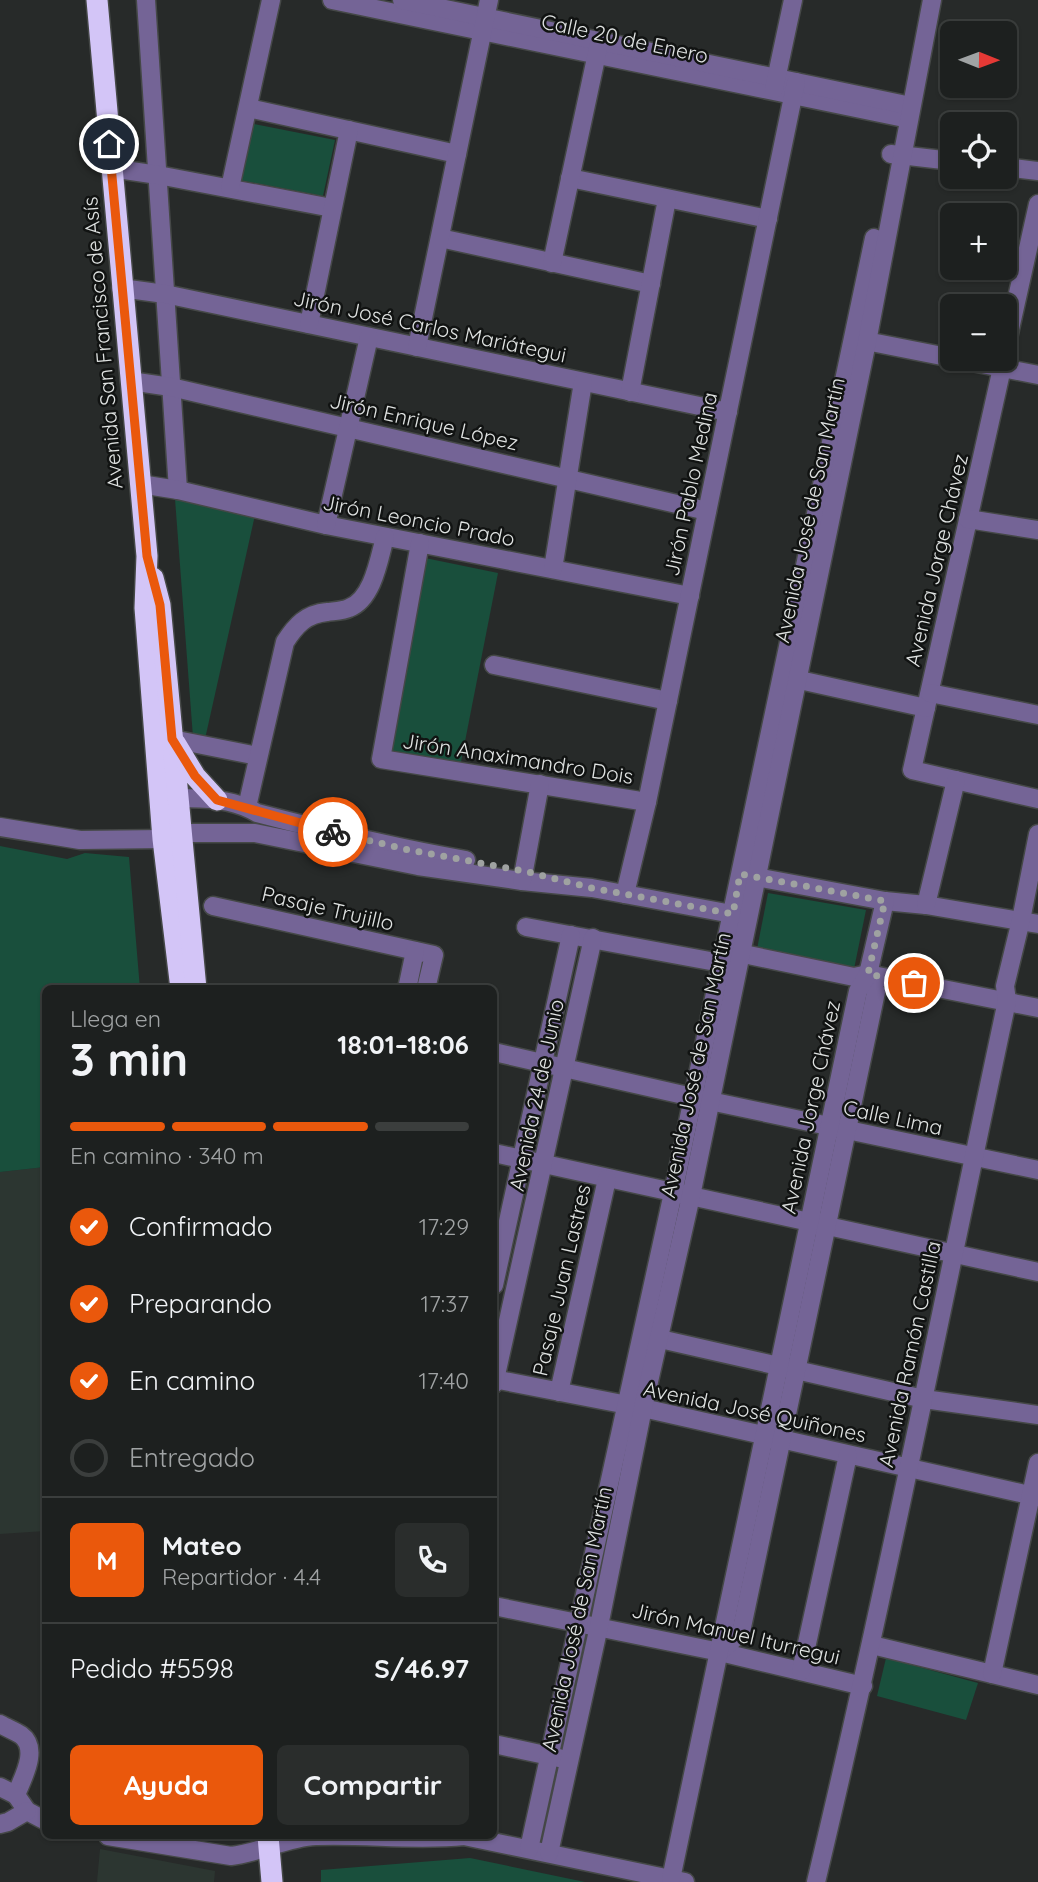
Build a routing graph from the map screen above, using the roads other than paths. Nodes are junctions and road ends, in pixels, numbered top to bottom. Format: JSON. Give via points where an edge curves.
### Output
{"nodes":[{"id":1,"x":97,"y":0,"type":"edge"},
{"id":2,"x":146,"y":0,"type":"edge"},
{"id":3,"x":271,"y":0,"type":"edge"},
{"id":4,"x":332,"y":0,"type":"edge"},
{"id":5,"x":402,"y":0,"type":"edge"},
{"id":6,"x":793,"y":0,"type":"edge"},
{"id":7,"x":920,"y":0,"type":"edge"},
{"id":8,"x":932,"y":0,"type":"edge"},
{"id":9,"x":361,"y":3,"type":"edge"},
{"id":10,"x":486,"y":16,"type":"edge"},
{"id":11,"x":598,"y":48,"type":"junction"},
{"id":12,"x":775,"y":85,"type":"junction"},
{"id":13,"x":795,"y":89,"type":"junction"},
{"id":14,"x":248,"y":108,"type":"junction"},
{"id":15,"x":905,"y":112,"type":"junction"},
{"id":16,"x":349,"y":130,"type":"junction"},
{"id":17,"x":457,"y":154,"type":"junction"},
{"id":18,"x":897,"y":155,"type":"junction"},
{"id":19,"x":940,"y":160,"type":"edge"},
{"id":20,"x":111,"y":168,"type":"junction"},
{"id":21,"x":1017,"y":169,"type":"edge"},
{"id":22,"x":1038,"y":171,"type":"edge"},
{"id":23,"x":158,"y":175,"type":"junction"},
{"id":24,"x":570,"y":178,"type":"junction"},
{"id":25,"x":230,"y":188,"type":"junction"},
{"id":26,"x":667,"y":199,"type":"junction"},
{"id":27,"x":1038,"y":204,"type":"edge"},
{"id":28,"x":332,"y":208,"type":"junction"},
{"id":29,"x":768,"y":219,"type":"junction"},
{"id":30,"x":440,"y":238,"type":"junction"},
{"id":31,"x":552,"y":263,"type":"junction"},
{"id":32,"x":651,"y":284,"type":"junction"},
{"id":33,"x":121,"y":288,"type":"junction"},
{"id":34,"x":165,"y":294,"type":"junction"},
{"id":35,"x":1017,"y":298,"type":"edge"},
{"id":36,"x":309,"y":324,"type":"junction"},
{"id":37,"x":369,"y":337,"type":"junction"},
{"id":38,"x":860,"y":341,"type":"junction"},
{"id":39,"x":417,"y":347,"type":"junction"},
{"id":40,"x":940,"y":352,"type":"edge"},
{"id":41,"x":1017,"y":367,"type":"edge"},
{"id":42,"x":1001,"y":371,"type":"edge"},
{"id":43,"x":1038,"y":375,"type":"edge"},
{"id":44,"x":130,"y":381,"type":"junction"},
{"id":45,"x":583,"y":382,"type":"junction"},
{"id":46,"x":171,"y":387,"type":"junction"},
{"id":47,"x":630,"y":392,"type":"junction"},
{"id":48,"x":728,"y":412,"type":"junction"},
{"id":49,"x":349,"y":427,"type":"junction"},
{"id":50,"x":567,"y":478,"type":"junction"},
{"id":51,"x":140,"y":484,"type":"junction"},
{"id":52,"x":178,"y":491,"type":"junction"},
{"id":53,"x":707,"y":510,"type":"junction"},
{"id":54,"x":968,"y":519,"type":"junction"},
{"id":55,"x":326,"y":526,"type":"junction"},
{"id":56,"x":1038,"y":530,"type":"edge"},
{"id":57,"x":385,"y":537,"type":"junction"},
{"id":58,"x":420,"y":543,"type":"junction"},
{"id":59,"x":147,"y":556,"type":"junction"},
{"id":60,"x":553,"y":569,"type":"junction"},
{"id":61,"x":690,"y":596,"type":"junction"},
{"id":62,"x":494,"y":665,"type":"dead end"},
{"id":63,"x":790,"y":678,"type":"junction"},
{"id":64,"x":928,"y":700,"type":"junction"},
{"id":65,"x":668,"y":701,"type":"junction"},
{"id":66,"x":1038,"y":715,"type":"edge"},
{"id":67,"x":172,"y":739,"type":"junction"},
{"id":68,"x":258,"y":756,"type":"junction"},
{"id":69,"x":956,"y":780,"type":"junction"},
{"id":70,"x":540,"y":784,"type":"junction"},
{"id":71,"x":168,"y":799,"type":"junction"},
{"id":72,"x":1038,"y":799,"type":"edge"},
{"id":73,"x":217,"y":800,"type":"junction"},
{"id":74,"x":647,"y":802,"type":"junction"},
{"id":75,"x":252,"y":810,"type":"junction"},
{"id":76,"x":0,"y":827,"type":"edge"},
{"id":77,"x":255,"y":833,"type":"junction"},
{"id":78,"x":169,"y":835,"type":"junction"},
{"id":79,"x":1038,"y":837,"type":"edge"},
{"id":80,"x":523,"y":876,"type":"junction"},
{"id":81,"x":748,"y":876,"type":"junction"},
{"id":82,"x":625,"y":894,"type":"junction"},
{"id":83,"x":885,"y":901,"type":"junction"},
{"id":84,"x":926,"y":905,"type":"junction"},
{"id":85,"x":213,"y":906,"type":"dead end"},
{"id":86,"x":733,"y":914,"type":"junction"},
{"id":87,"x":1030,"y":922,"type":"edge"},
{"id":88,"x":526,"y":928,"type":"dead end"},
{"id":89,"x":571,"y":935,"type":"junction"},
{"id":90,"x":593,"y":938,"type":"junction"},
{"id":91,"x":415,"y":951,"type":"junction"},
{"id":92,"x":728,"y":955,"type":"junction"},
{"id":93,"x":868,"y":974,"type":"junction"},
{"id":94,"x":181,"y":985,"type":"edge"},
{"id":95,"x":195,"y":985,"type":"edge"},
{"id":96,"x":408,"y":985,"type":"edge"},
{"id":97,"x":427,"y":985,"type":"edge"},
{"id":98,"x":1007,"y":1001,"type":"junction"},
{"id":99,"x":1038,"y":1008,"type":"edge"},
{"id":100,"x":497,"y":1053,"type":"edge"},
{"id":101,"x":542,"y":1063,"type":"junction"},
{"id":102,"x":564,"y":1067,"type":"junction"},
{"id":103,"x":701,"y":1099,"type":"junction"},
{"id":104,"x":838,"y":1128,"type":"junction"},
{"id":105,"x":497,"y":1154,"type":"edge"},
{"id":106,"x":974,"y":1157,"type":"junction"},
{"id":107,"x":522,"y":1158,"type":"junction"},
{"id":108,"x":544,"y":1165,"type":"junction"},
{"id":109,"x":1038,"y":1170,"type":"edge"},
{"id":110,"x":607,"y":1179,"type":"junction"},
{"id":111,"x":682,"y":1194,"type":"junction"},
{"id":112,"x":818,"y":1224,"type":"junction"},
{"id":113,"x":953,"y":1254,"type":"junction"},
{"id":114,"x":497,"y":1271,"type":"edge"},
{"id":115,"x":1038,"y":1272,"type":"edge"},
{"id":116,"x":651,"y":1337,"type":"junction"},
{"id":117,"x":497,"y":1367,"type":"edge"},
{"id":118,"x":788,"y":1367,"type":"junction"},
{"id":119,"x":497,"y":1381,"type":"edge"},
{"id":120,"x":559,"y":1392,"type":"junction"},
{"id":121,"x":924,"y":1399,"type":"junction"},
{"id":122,"x":635,"y":1407,"type":"junction"},
{"id":123,"x":1038,"y":1415,"type":"edge"},
{"id":124,"x":773,"y":1437,"type":"junction"},
{"id":125,"x":848,"y":1454,"type":"junction"},
{"id":126,"x":1038,"y":1463,"type":"edge"},
{"id":127,"x":909,"y":1468,"type":"junction"},
{"id":128,"x":1035,"y":1496,"type":"edge"},
{"id":129,"x":497,"y":1607,"type":"edge"},
{"id":130,"x":578,"y":1623,"type":"junction"},
{"id":131,"x":599,"y":1626,"type":"junction"},
{"id":132,"x":872,"y":1645,"type":"junction"},
{"id":133,"x":720,"y":1652,"type":"junction"},
{"id":134,"x":801,"y":1671,"type":"junction"},
{"id":135,"x":992,"y":1674,"type":"junction"},
{"id":136,"x":1038,"y":1685,"type":"edge"},
{"id":137,"x":863,"y":1686,"type":"junction"},
{"id":138,"x":0,"y":1724,"type":"edge"},
{"id":139,"x":497,"y":1745,"type":"edge"},
{"id":140,"x":550,"y":1755,"type":"junction"},
{"id":141,"x":569,"y":1760,"type":"junction"},
{"id":142,"x":8,"y":1791,"type":"edge"},
{"id":143,"x":27,"y":1811,"type":"junction"},
{"id":144,"x":42,"y":1819,"type":"edge"},
{"id":145,"x":0,"y":1824,"type":"edge"},
{"id":146,"x":126,"y":1839,"type":"edge"},
{"id":147,"x":286,"y":1839,"type":"edge"},
{"id":148,"x":479,"y":1839,"type":"edge"},
{"id":149,"x":268,"y":1841,"type":"edge"},
{"id":150,"x":529,"y":1849,"type":"junction"},
{"id":151,"x":549,"y":1853,"type":"junction"},
{"id":152,"x":678,"y":1880,"type":"edge"},
{"id":153,"x":272,"y":1882,"type":"edge"},
{"id":154,"x":816,"y":1882,"type":"edge"}],
"edges":[{"from":1,"to":20,"type":"highway","name":"Avenida San Francisco de Asís"},
{"from":2,"to":23,"type":"street"},
{"from":3,"to":14,"type":"street"},
{"from":4,"to":9,"type":"street","name":"Calle 20 de Enero"},
{"from":5,"to":10,"type":"street","name":"Calle 20 de Enero"},
{"from":6,"to":12,"type":"street"},
{"from":7,"to":15,"type":"street"},
{"from":8,"to":15,"type":"street"},
{"from":9,"to":10,"type":"street","name":"Calle 20 de Enero"},
{"from":10,"to":11,"type":"street","name":"Calle 20 de Enero"},
{"from":10,"to":17,"type":"street"},
{"from":11,"to":12,"type":"street","name":"Calle 20 de Enero"},
{"from":11,"to":24,"type":"street"},
{"from":12,"to":13,"type":"street","name":"Calle 20 de Enero"},
{"from":13,"to":15,"type":"street","name":"Calle 20 de Enero"},
{"from":13,"to":29,"type":"street","name":"Jirón Pablo Medina"},
{"from":14,"to":16,"type":"street"},
{"from":14,"to":25,"type":"street"},
{"from":15,"to":18,"type":"street","name":"Avenida José de San Martín"},
{"from":16,"to":17,"type":"street"},
{"from":16,"to":28,"type":"street"},
{"from":17,"to":30,"type":"street"},
{"from":18,"to":19,"type":"street"},
{"from":18,"to":38,"type":"street","name":"Avenida José de San Martín"},
{"from":20,"to":23,"type":"street"},
{"from":20,"to":33,"type":"highway","name":"Avenida San Francisco de Asís"},
{"from":21,"to":22,"type":"street"},
{"from":23,"to":25,"type":"street"},
{"from":23,"to":34,"type":"street"},
{"from":24,"to":26,"type":"street"},
{"from":24,"to":31,"type":"street"},
{"from":25,"to":28,"type":"street"},
{"from":26,"to":29,"type":"street"},
{"from":26,"to":32,"type":"street"},
{"from":27,"to":35,"type":"street","name":"Avenida Jorge Chávez"},
{"from":28,"to":36,"type":"street"},
{"from":29,"to":48,"type":"street","name":"Jirón Pablo Medina"},
{"from":30,"to":31,"type":"street"},
{"from":30,"to":39,"type":"street"},
{"from":31,"to":32,"type":"street"},
{"from":32,"to":47,"type":"street"},
{"from":33,"to":34,"type":"street","name":"Jirón José Carlos Mariátegui"},
{"from":33,"to":44,"type":"highway","name":"Avenida San Francisco de Asís"},
{"from":34,"to":36,"type":"street","name":"Jirón José Carlos Mariátegui"},
{"from":34,"to":46,"type":"street"},
{"from":36,"to":37,"type":"street","name":"Jirón José Carlos Mariátegui"},
{"from":37,"to":39,"type":"street","name":"Jirón José Carlos Mariátegui"},
{"from":37,"to":49,"type":"street"},
{"from":38,"to":40,"type":"street"},
{"from":38,"to":63,"type":"street","name":"Avenida José de San Martín"},
{"from":39,"to":45,"type":"street","name":"Jirón José Carlos Mariátegui"},
{"from":41,"to":43,"type":"street"},
{"from":42,"to":54,"type":"street","name":"Avenida Jorge Chávez"},
{"from":44,"to":46,"type":"street","name":"Jirón Enrique López"},
{"from":44,"to":51,"type":"highway","name":"Avenida San Francisco de Asís"},
{"from":45,"to":47,"type":"street","name":"Jirón José Carlos Mariátegui"},
{"from":45,"to":50,"type":"street"},
{"from":46,"to":49,"type":"street","name":"Jirón Enrique López"},
{"from":46,"to":52,"type":"street"},
{"from":47,"to":48,"type":"street","name":"Jirón José Carlos Mariátegui"},
{"from":48,"to":53,"type":"street","name":"Jirón Pablo Medina"},
{"from":49,"to":50,"type":"street","name":"Jirón Enrique López"},
{"from":49,"to":55,"type":"street"},
{"from":50,"to":53,"type":"street","name":"Jirón Enrique López"},
{"from":50,"to":60,"type":"street"},
{"from":51,"to":52,"type":"street","name":"Jirón Leoncio Prado"},
{"from":51,"to":59,"type":"highway","name":"Avenida San Francisco de Asís"},
{"from":52,"to":55,"type":"street","name":"Jirón Leoncio Prado"},
{"from":53,"to":61,"type":"street","name":"Jirón Pablo Medina"},
{"from":54,"to":56,"type":"street"},
{"from":54,"to":64,"type":"street","name":"Avenida Jorge Chávez"},
{"from":55,"to":57,"type":"street","name":"Jirón Leoncio Prado"},
{"from":57,"to":58,"type":"street","name":"Jirón Leoncio Prado"},
{"from":57,"to":68,"type":"street","via":[[364,595],[350,608],[314,613],[297,624],[285,642]]},
{"from":58,"to":60,"type":"street","name":"Jirón Leoncio Prado"},
{"from":58,"to":70,"type":"street","name":"Jirón Anaximandro Dois","via":[[381,759]]},
{"from":59,"to":67,"type":"highway","name":"Avenida San Francisco de Asís","via":[[160,605]]},
{"from":59,"to":71,"type":"highway","name":"Avenida San Francisco de Asís","via":[[145,608]]},
{"from":60,"to":61,"type":"street","name":"Jirón Leoncio Prado"},
{"from":61,"to":65,"type":"street","name":"Jirón Pablo Medina"},
{"from":62,"to":65,"type":"street"},
{"from":63,"to":64,"type":"street"},
{"from":63,"to":81,"type":"street","name":"Avenida José de San Martín"},
{"from":64,"to":66,"type":"street"},
{"from":64,"to":69,"type":"street","name":"Avenida Jorge Chávez","via":[[912,770]]},
{"from":65,"to":74,"type":"street","name":"Jirón Pablo Medina"},
{"from":67,"to":68,"type":"street"},
{"from":67,"to":71,"type":"highway","name":"Avenida San Francisco de Asís"},
{"from":67,"to":73,"type":"highway"},
{"from":68,"to":75,"type":"street"},
{"from":69,"to":72,"type":"street"},
{"from":69,"to":84,"type":"street"},
{"from":70,"to":74,"type":"street","name":"Jirón Anaximandro Dois"},
{"from":70,"to":80,"type":"street"},
{"from":71,"to":73,"type":"street"},
{"from":71,"to":78,"type":"highway","name":"Avenida San Francisco de Asís"},
{"from":73,"to":75,"type":"street"},
{"from":74,"to":82,"type":"street","name":"Jirón Pablo Medina"},
{"from":75,"to":77,"type":"street"},
{"from":75,"to":80,"type":"street"},
{"from":76,"to":78,"type":"street","via":[[80,840]]},
{"from":77,"to":78,"type":"street"},
{"from":77,"to":80,"type":"street","via":[[418,866]]},
{"from":78,"to":94,"type":"highway","name":"Avenida San Francisco de Asís"},
{"from":78,"to":95,"type":"highway","name":"Avenida San Francisco de Asís"},
{"from":79,"to":87,"type":"street","name":"Avenida Ramón Castilla"},
{"from":80,"to":82,"type":"street"},
{"from":81,"to":83,"type":"street"},
{"from":81,"to":86,"type":"street","name":"Avenida José de San Martín"},
{"from":81,"to":92,"type":"street","name":"Avenida José de San Martín"},
{"from":82,"to":86,"type":"street"},
{"from":83,"to":84,"type":"street"},
{"from":83,"to":93,"type":"street"},
{"from":84,"to":87,"type":"street"},
{"from":85,"to":91,"type":"street","name":"Pasaje Trujillo"},
{"from":86,"to":92,"type":"street","name":"Avenida José de San Martín"},
{"from":87,"to":98,"type":"street","name":"Avenida Ramón Castilla","via":[[1005,986]]},
{"from":88,"to":89,"type":"street"},
{"from":89,"to":90,"type":"street"},
{"from":89,"to":101,"type":"street","name":"Avenida 24 de Junio"},
{"from":90,"to":92,"type":"street"},
{"from":90,"to":102,"type":"street","name":"Avenida 24 de Junio"},
{"from":91,"to":96,"type":"street"},
{"from":91,"to":97,"type":"street","name":"Pasaje Trujillo","via":[[433,955]]},
{"from":92,"to":93,"type":"street","via":[[854,977]]},
{"from":92,"to":103,"type":"street","name":"Avenida José de San Martín"},
{"from":93,"to":98,"type":"street"},
{"from":93,"to":104,"type":"street","name":"Avenida Jorge Chávez","via":[[876,992]]},
{"from":98,"to":99,"type":"street"},
{"from":98,"to":106,"type":"street","name":"Avenida Ramón Castilla"},
{"from":100,"to":101,"type":"street","name":"Calle Lima"},
{"from":101,"to":102,"type":"street","name":"Calle Lima"},
{"from":101,"to":107,"type":"street","name":"Avenida 24 de Junio"},
{"from":102,"to":103,"type":"street","name":"Calle Lima"},
{"from":102,"to":108,"type":"street","name":"Avenida 24 de Junio"},
{"from":103,"to":104,"type":"street","name":"Calle Lima"},
{"from":103,"to":111,"type":"street","name":"Avenida José de San Martín"},
{"from":104,"to":106,"type":"street","name":"Calle Lima"},
{"from":104,"to":112,"type":"street","name":"Avenida Jorge Chávez"},
{"from":105,"to":107,"type":"street"},
{"from":106,"to":109,"type":"street","name":"Calle Lima"},
{"from":106,"to":113,"type":"street","name":"Avenida Ramón Castilla"},
{"from":107,"to":108,"type":"street"},
{"from":107,"to":114,"type":"street","name":"Avenida 24 de Junio"},
{"from":108,"to":110,"type":"street"},
{"from":108,"to":117,"type":"street","name":"Avenida 24 de Junio"},
{"from":110,"to":111,"type":"street"},
{"from":110,"to":120,"type":"street","name":"Pasaje Juan Lastres"},
{"from":111,"to":112,"type":"street"},
{"from":111,"to":116,"type":"street","name":"Avenida José de San Martín"},
{"from":112,"to":113,"type":"street"},
{"from":112,"to":118,"type":"street","name":"Avenida Jorge Chávez"},
{"from":113,"to":115,"type":"street"},
{"from":113,"to":121,"type":"street","name":"Avenida Ramón Castilla"},
{"from":116,"to":118,"type":"street"},
{"from":116,"to":122,"type":"street","name":"Avenida José de San Martín"},
{"from":118,"to":121,"type":"street"},
{"from":118,"to":124,"type":"street","name":"Avenida Jorge Chávez"},
{"from":119,"to":120,"type":"street","name":"Avenida José Quiñones"},
{"from":120,"to":122,"type":"street","name":"Avenida José Quiñones"},
{"from":121,"to":123,"type":"street"},
{"from":121,"to":127,"type":"street","name":"Avenida Ramón Castilla"},
{"from":122,"to":124,"type":"street","name":"Avenida José Quiñones"},
{"from":122,"to":130,"type":"street","name":"Avenida José de San Martín"},
{"from":122,"to":131,"type":"street","name":"Avenida José de San Martín"},
{"from":124,"to":125,"type":"street","name":"Avenida José Quiñones"},
{"from":124,"to":133,"type":"street","name":"Avenida Jorge Chávez","via":[[741,1632]]},
{"from":125,"to":127,"type":"street","name":"Avenida José Quiñones"},
{"from":125,"to":134,"type":"street"},
{"from":126,"to":128,"type":"street"},
{"from":127,"to":128,"type":"street","name":"Avenida José Quiñones"},
{"from":127,"to":132,"type":"street","name":"Avenida Ramón Castilla"},
{"from":128,"to":135,"type":"street"},
{"from":129,"to":130,"type":"street","name":"Jirón Manuel Iturregui"},
{"from":130,"to":131,"type":"street","name":"Jirón Manuel Iturregui"},
{"from":130,"to":140,"type":"street","name":"Avenida José de San Martín"},
{"from":131,"to":133,"type":"street","name":"Jirón Manuel Iturregui"},
{"from":131,"to":141,"type":"street","name":"Avenida José de San Martín"},
{"from":132,"to":135,"type":"street"},
{"from":132,"to":137,"type":"street","name":"Avenida Ramón Castilla"},
{"from":133,"to":134,"type":"street","name":"Jirón Manuel Iturregui"},
{"from":133,"to":152,"type":"street","name":"Avenida Jorge Chávez"},
{"from":134,"to":137,"type":"street","name":"Jirón Manuel Iturregui"},
{"from":135,"to":136,"type":"street"},
{"from":137,"to":154,"type":"street","name":"Avenida Ramón Castilla"},
{"from":138,"to":142,"type":"street","via":[[23,1736],[30,1754]]},
{"from":139,"to":140,"type":"street"},
{"from":140,"to":141,"type":"street"},
{"from":140,"to":150,"type":"street","name":"Avenida José de San Martín"},
{"from":141,"to":151,"type":"street","name":"Avenida José de San Martín"},
{"from":142,"to":143,"type":"street"},
{"from":143,"to":144,"type":"street"},
{"from":143,"to":145,"type":"street"},
{"from":146,"to":149,"type":"street","via":[[231,1856],[245,1855]]},
{"from":147,"to":149,"type":"street"},
{"from":148,"to":150,"type":"street"},
{"from":149,"to":153,"type":"highway"},
{"from":150,"to":151,"type":"street"},
{"from":151,"to":152,"type":"street"}]}
